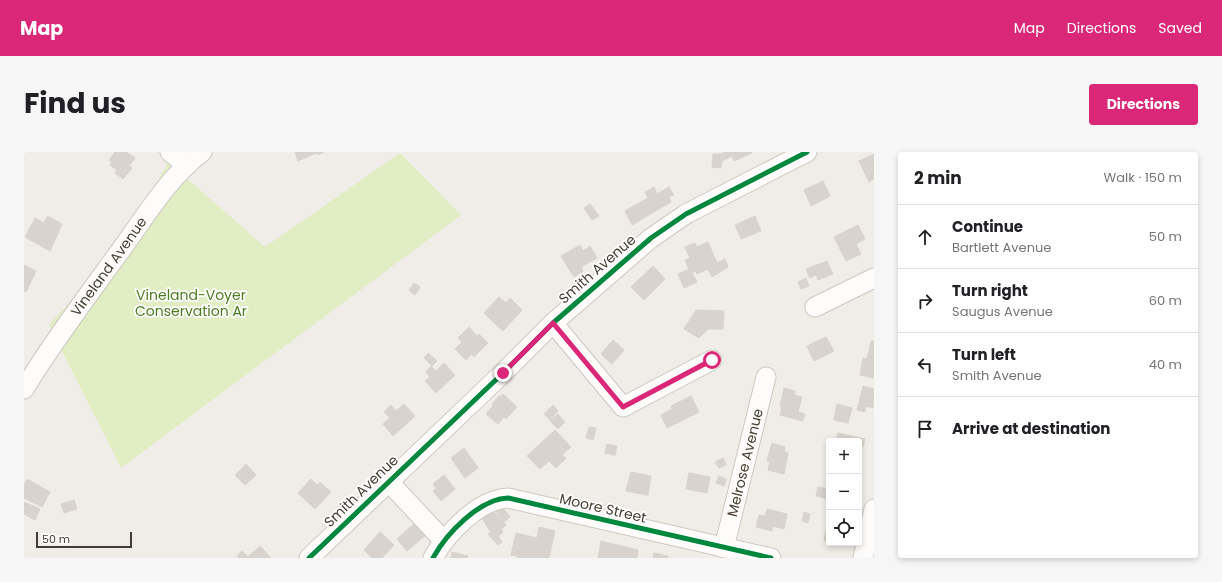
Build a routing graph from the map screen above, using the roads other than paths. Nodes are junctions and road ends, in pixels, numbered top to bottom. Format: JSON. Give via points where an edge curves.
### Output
{"nodes":[{"id":1,"x":170,"y":152,"type":"edge"},
{"id":2,"x":202,"y":152,"type":"edge"},
{"id":3,"x":807,"y":152,"type":"edge"},
{"id":4,"x":187,"y":165,"type":"junction"},
{"id":5,"x":874,"y":278,"type":"edge"},
{"id":6,"x":815,"y":307,"type":"dead end"},
{"id":7,"x":553,"y":323,"type":"junction"},
{"id":8,"x":712,"y":360,"type":"dead end"},
{"id":9,"x":766,"y":377,"type":"dead end"},
{"id":10,"x":24,"y":389,"type":"edge"},
{"id":11,"x":388,"y":481,"type":"junction"},
{"id":12,"x":874,"y":509,"type":"edge"},
{"id":13,"x":444,"y":541,"type":"junction"},
{"id":14,"x":724,"y":548,"type":"junction"},
{"id":15,"x":309,"y":558,"type":"edge"},
{"id":16,"x":433,"y":558,"type":"edge"},
{"id":17,"x":770,"y":558,"type":"edge"},
{"id":18,"x":862,"y":558,"type":"edge"}],
"edges":[{"from":1,"to":4,"type":"street"},
{"from":2,"to":4,"type":"street","name":"Vineland Avenue"},
{"from":3,"to":7,"type":"street","name":"Smith Avenue","via":[[686,214],[660,231]]},
{"from":4,"to":10,"type":"street","name":"Vineland Avenue","via":[[159,198],[97,283]]},
{"from":5,"to":6,"type":"street"},
{"from":7,"to":8,"type":"street","via":[[623,407]]},
{"from":7,"to":11,"type":"street","name":"Smith Avenue"},
{"from":9,"to":14,"type":"street","name":"Melrose Avenue"},
{"from":11,"to":13,"type":"street"},
{"from":11,"to":15,"type":"street","name":"Smith Avenue"},
{"from":12,"to":18,"type":"street"},
{"from":13,"to":14,"type":"street","name":"Moore Street","via":[[484,505],[508,498]]},
{"from":13,"to":16,"type":"street","name":"Moore Street"},
{"from":14,"to":17,"type":"street","name":"Moore Street"}]}
